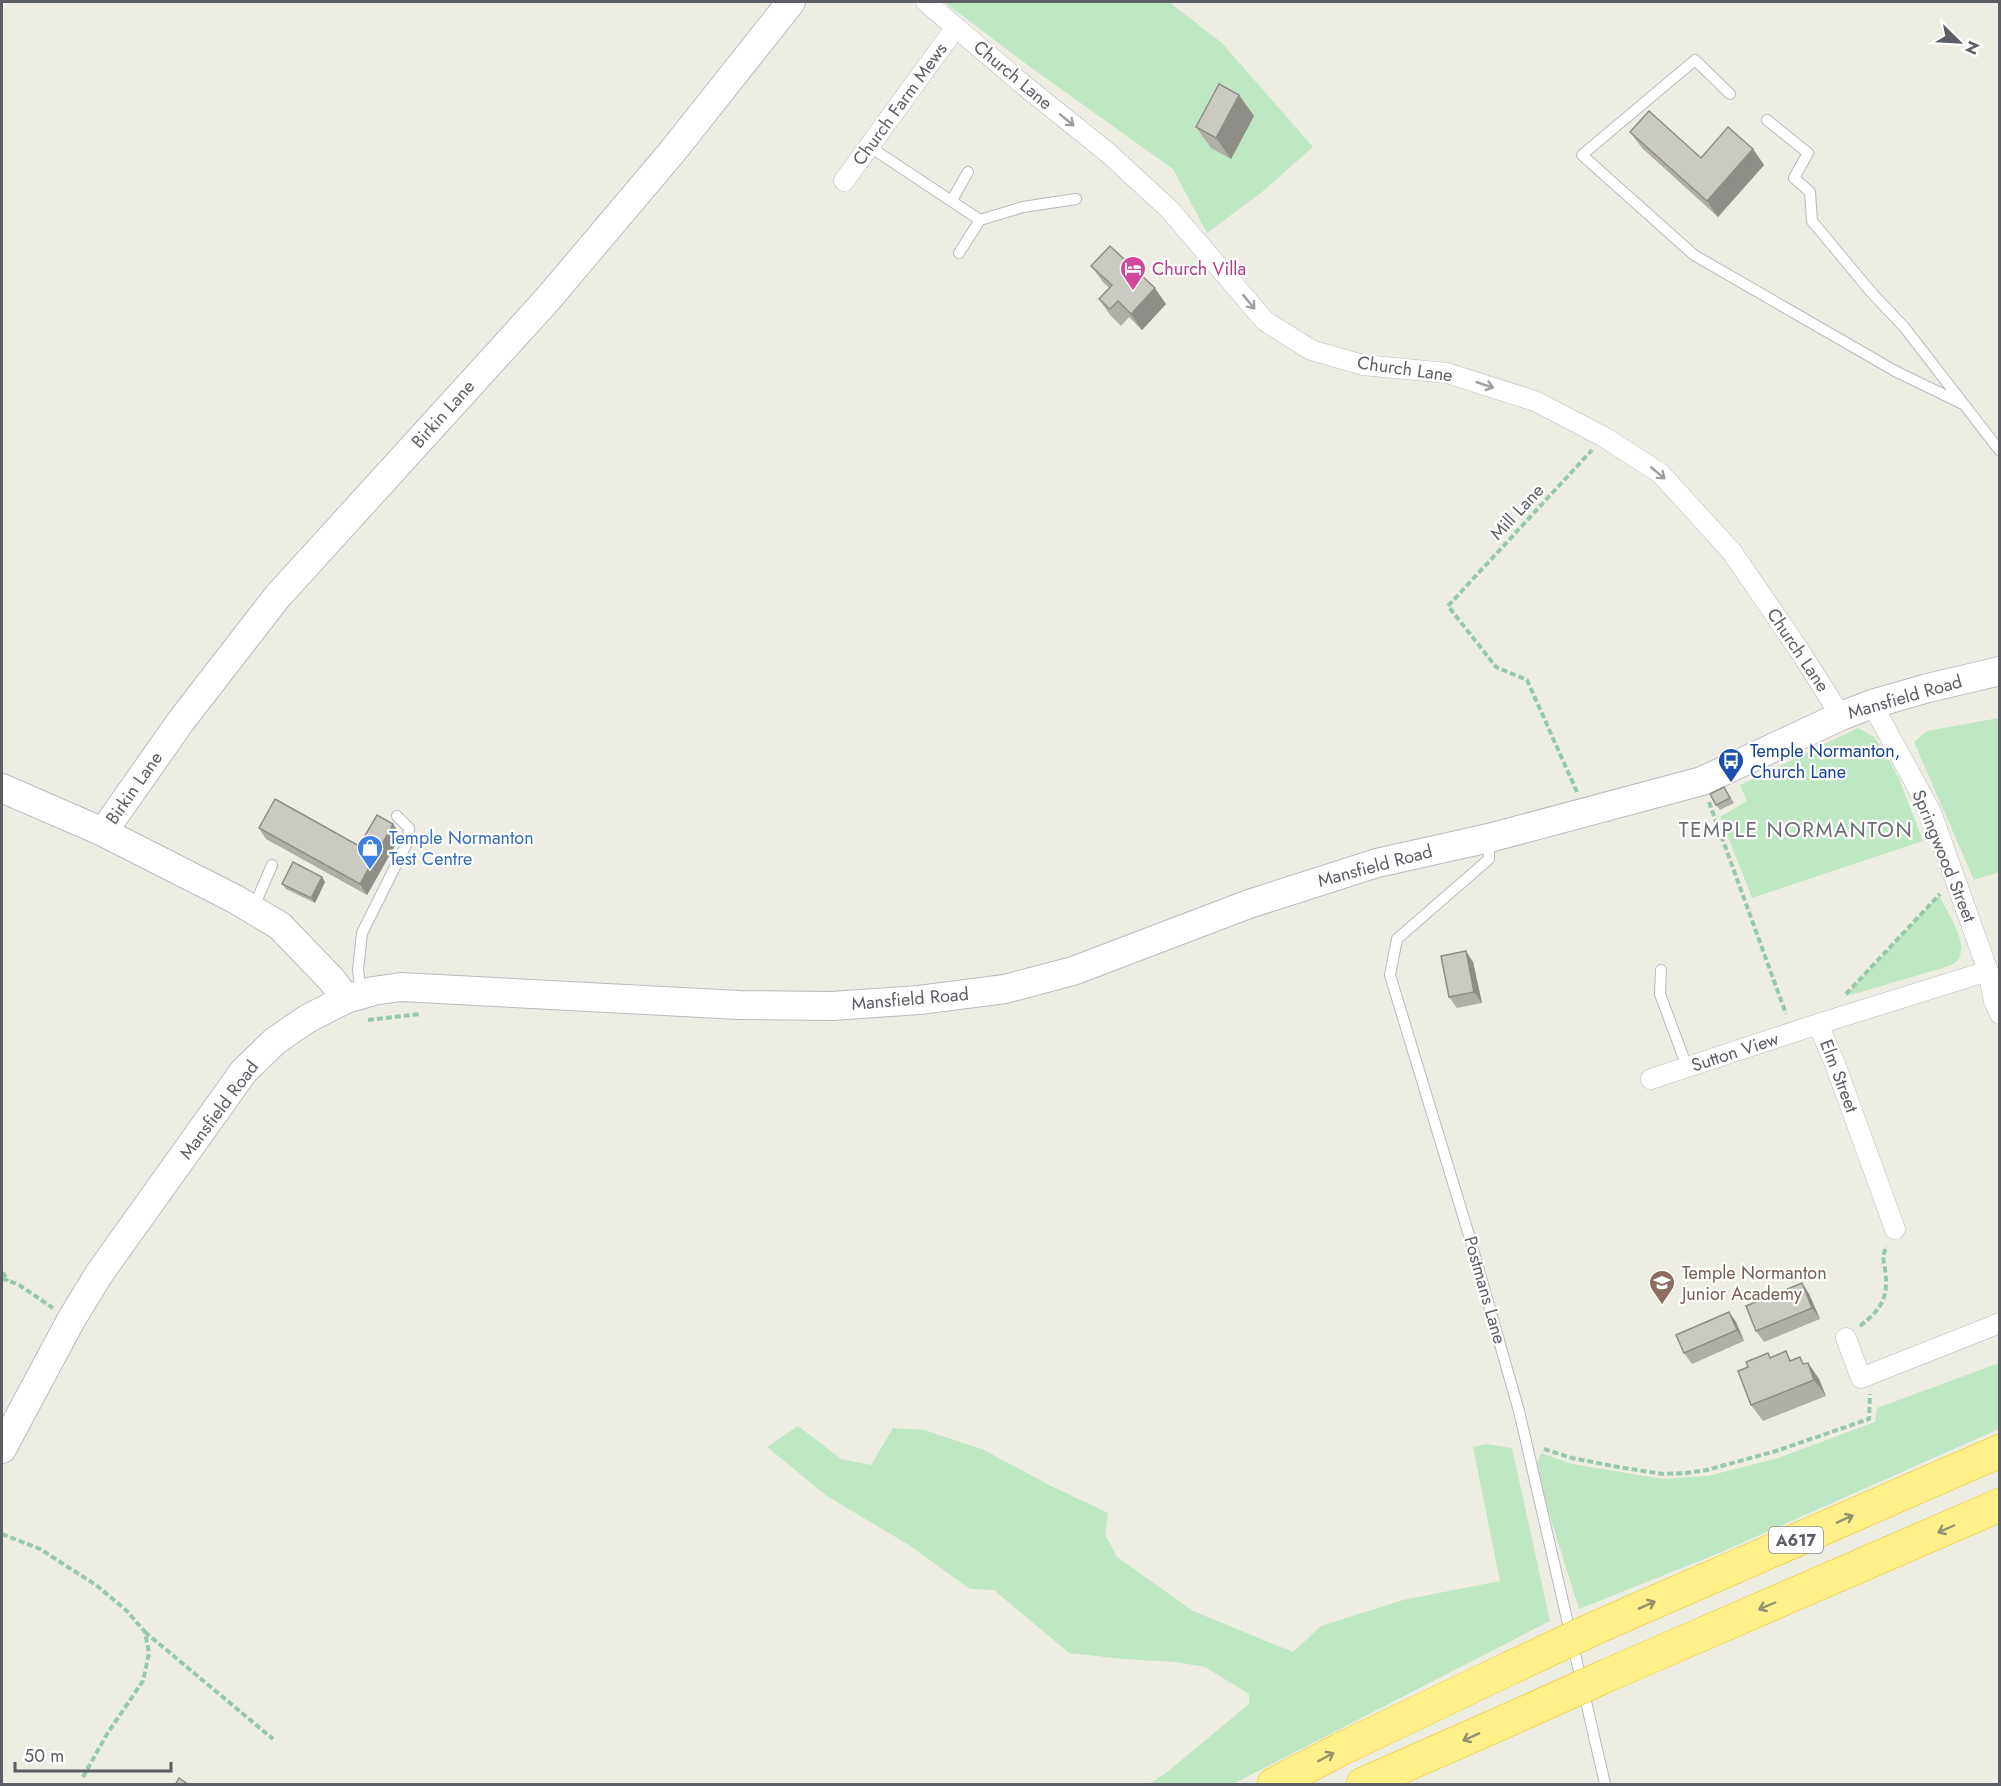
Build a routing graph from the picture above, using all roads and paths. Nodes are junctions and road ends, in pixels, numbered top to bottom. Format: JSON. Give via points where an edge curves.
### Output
{"nodes":[{"id":1,"x":791,"y":2,"type":"edge"},
{"id":2,"x":926,"y":2,"type":"edge"},
{"id":3,"x":956,"y":27,"type":"junction"},
{"id":4,"x":1730,"y":94,"type":"dead end"},
{"id":5,"x":1767,"y":120,"type":"dead end"},
{"id":6,"x":870,"y":147,"type":"junction"},
{"id":7,"x":968,"y":172,"type":"dead end"},
{"id":8,"x":844,"y":181,"type":"dead end"},
{"id":9,"x":1076,"y":199,"type":"dead end"},
{"id":10,"x":952,"y":200,"type":"junction"},
{"id":11,"x":980,"y":220,"type":"junction"},
{"id":12,"x":959,"y":253,"type":"dead end"},
{"id":13,"x":1963,"y":404,"type":"junction"},
{"id":14,"x":1604,"y":437,"type":"junction"},
{"id":15,"x":2000,"y":451,"type":"edge"},
{"id":16,"x":2000,"y":671,"type":"edge"},
{"id":17,"x":1872,"y":704,"type":"junction"},
{"id":18,"x":1841,"y":716,"type":"junction"},
{"id":19,"x":1702,"y":781,"type":"junction"},
{"id":20,"x":2,"y":788,"type":"edge"},
{"id":21,"x":1589,"y":812,"type":"junction"},
{"id":22,"x":397,"y":816,"type":"dead end"},
{"id":23,"x":103,"y":832,"type":"junction"},
{"id":24,"x":1489,"y":838,"type":"junction"},
{"id":25,"x":272,"y":865,"type":"dead end"},
{"id":26,"x":1955,"y":879,"type":"junction"},
{"id":27,"x":252,"y":909,"type":"junction"},
{"id":28,"x":1661,"y":970,"type":"dead end"},
{"id":29,"x":1988,"y":971,"type":"junction"},
{"id":30,"x":354,"y":997,"type":"junction"},
{"id":31,"x":2000,"y":1014,"type":"edge"},
{"id":32,"x":1818,"y":1024,"type":"junction"},
{"id":33,"x":1793,"y":1033,"type":"junction"},
{"id":34,"x":1687,"y":1067,"type":"junction"},
{"id":35,"x":1651,"y":1079,"type":"dead end"},
{"id":36,"x":1895,"y":1229,"type":"joint"},
{"id":37,"x":2,"y":1273,"type":"edge"},
{"id":38,"x":2,"y":1280,"type":"edge"},
{"id":39,"x":8,"y":1282,"type":"junction"},
{"id":40,"x":71,"y":1320,"type":"junction"},
{"id":41,"x":2000,"y":1323,"type":"edge"},
{"id":42,"x":1846,"y":1338,"type":"joint"},
{"id":43,"x":1869,"y":1375,"type":"junction"},
{"id":44,"x":1526,"y":1443,"type":"junction"},
{"id":45,"x":2,"y":1449,"type":"edge"},
{"id":46,"x":2000,"y":1451,"type":"edge"},
{"id":47,"x":2000,"y":1505,"type":"edge"},
{"id":48,"x":2,"y":1534,"type":"edge"},
{"id":49,"x":145,"y":1632,"type":"junction"},
{"id":50,"x":273,"y":1739,"type":"dead end"},
{"id":51,"x":83,"y":1777,"type":"dead end"},
{"id":52,"x":1274,"y":1785,"type":"edge"},
{"id":53,"x":1363,"y":1785,"type":"edge"},
{"id":54,"x":1605,"y":1785,"type":"edge"}],
"edges":[{"from":1,"to":23,"type":"main road","name":"Birkin Lane","via":[[547,300],[277,597],[181,721]]},
{"from":2,"to":3,"type":"street","name":"Church Lane"},
{"from":3,"to":6,"type":"street","name":"Church Farm Mews"},
{"from":3,"to":14,"type":"street","name":"Church Lane","one_way":true,"via":[[1161,202],[1265,321],[1311,350],[1363,365],[1447,373],[1535,401]]},
{"from":4,"to":13,"type":"lane","via":[[1695,60],[1582,155],[1694,255],[1895,371]]},
{"from":5,"to":13,"type":"lane","via":[[1808,153],[1794,178],[1810,192],[1812,221],[1904,327]]},
{"from":6,"to":8,"type":"street","name":"Church Farm Mews"},
{"from":6,"to":10,"type":"lane"},
{"from":7,"to":10,"type":"lane"},
{"from":9,"to":11,"type":"lane","via":[[1023,207]]},
{"from":10,"to":11,"type":"lane"},
{"from":11,"to":12,"type":"lane"},
{"from":13,"to":15,"type":"lane"},
{"from":14,"to":18,"type":"street","name":"Church Lane","one_way":true,"via":[[1660,473],[1732,552]]},
{"from":14,"to":21,"type":"path","name":"Mill Lane","via":[[1448,606],[1496,667],[1527,680]]},
{"from":16,"to":17,"type":"main road","name":"Mansfield Road"},
{"from":17,"to":18,"type":"main road","name":"Mansfield Road"},
{"from":17,"to":26,"type":"street","name":"Springwood Street","via":[[1930,812]]},
{"from":18,"to":19,"type":"main road","name":"Mansfield Road"},
{"from":19,"to":21,"type":"main road","name":"Mansfield Road"},
{"from":19,"to":33,"type":"path"},
{"from":20,"to":23,"type":"main road"},
{"from":21,"to":24,"type":"main road","name":"Mansfield Road"},
{"from":22,"to":30,"type":"lane","via":[[409,828],[408,841],[362,933]]},
{"from":23,"to":27,"type":"main road"},
{"from":24,"to":30,"type":"main road","name":"Mansfield Road","via":[[1377,863],[1249,904],[1073,971],[1005,989],[832,1006],[739,1005],[400,987]]},
{"from":24,"to":44,"type":"lane","name":"Postmans Lane","via":[[1489,859],[1397,939],[1390,975],[1468,1232]]},
{"from":25,"to":27,"type":"lane"},
{"from":26,"to":29,"type":"street","name":"Springwood Street"},
{"from":26,"to":32,"type":"path"},
{"from":27,"to":30,"type":"main road","via":[[280,926]]},
{"from":28,"to":34,"type":"lane","via":[[1660,994]]},
{"from":29,"to":31,"type":"street","name":"Springwood Street"},
{"from":29,"to":32,"type":"street","name":"Elm Street"},
{"from":30,"to":40,"type":"main road","name":"Mansfield Road","via":[[299,1024],[244,1071],[99,1274]]},
{"from":32,"to":33,"type":"street","name":"Sutton View"},
{"from":32,"to":36,"type":"street","name":"Elm Street"},
{"from":33,"to":34,"type":"street","name":"Sutton View"},
{"from":34,"to":35,"type":"street","name":"Sutton View"},
{"from":36,"to":42,"type":"path","via":[[1882,1256],[1884,1298],[1875,1314]]},
{"from":37,"to":39,"type":"path"},
{"from":38,"to":39,"type":"path"},
{"from":39,"to":40,"type":"path"},
{"from":40,"to":45,"type":"main road","name":"Mansfield Road"},
{"from":41,"to":43,"type":"street"},
{"from":42,"to":43,"type":"street","via":[[1861,1378]]},
{"from":43,"to":44,"type":"path","via":[[1869,1419],[1707,1470],[1663,1474],[1572,1458]]},
{"from":44,"to":54,"type":"lane","name":"Postmans Lane"},
{"from":52,"to":46,"type":"highway","number":"A617","one_way":true,"bridge":true,"via":[[1593,1629]]},
{"from":47,"to":53,"type":"highway","number":"A617","one_way":true,"bridge":true},
{"from":48,"to":49,"type":"path","via":[[40,1549],[96,1585]]},
{"from":49,"to":50,"type":"path"},
{"from":49,"to":51,"type":"path","via":[[149,1653],[143,1681]]}]}
